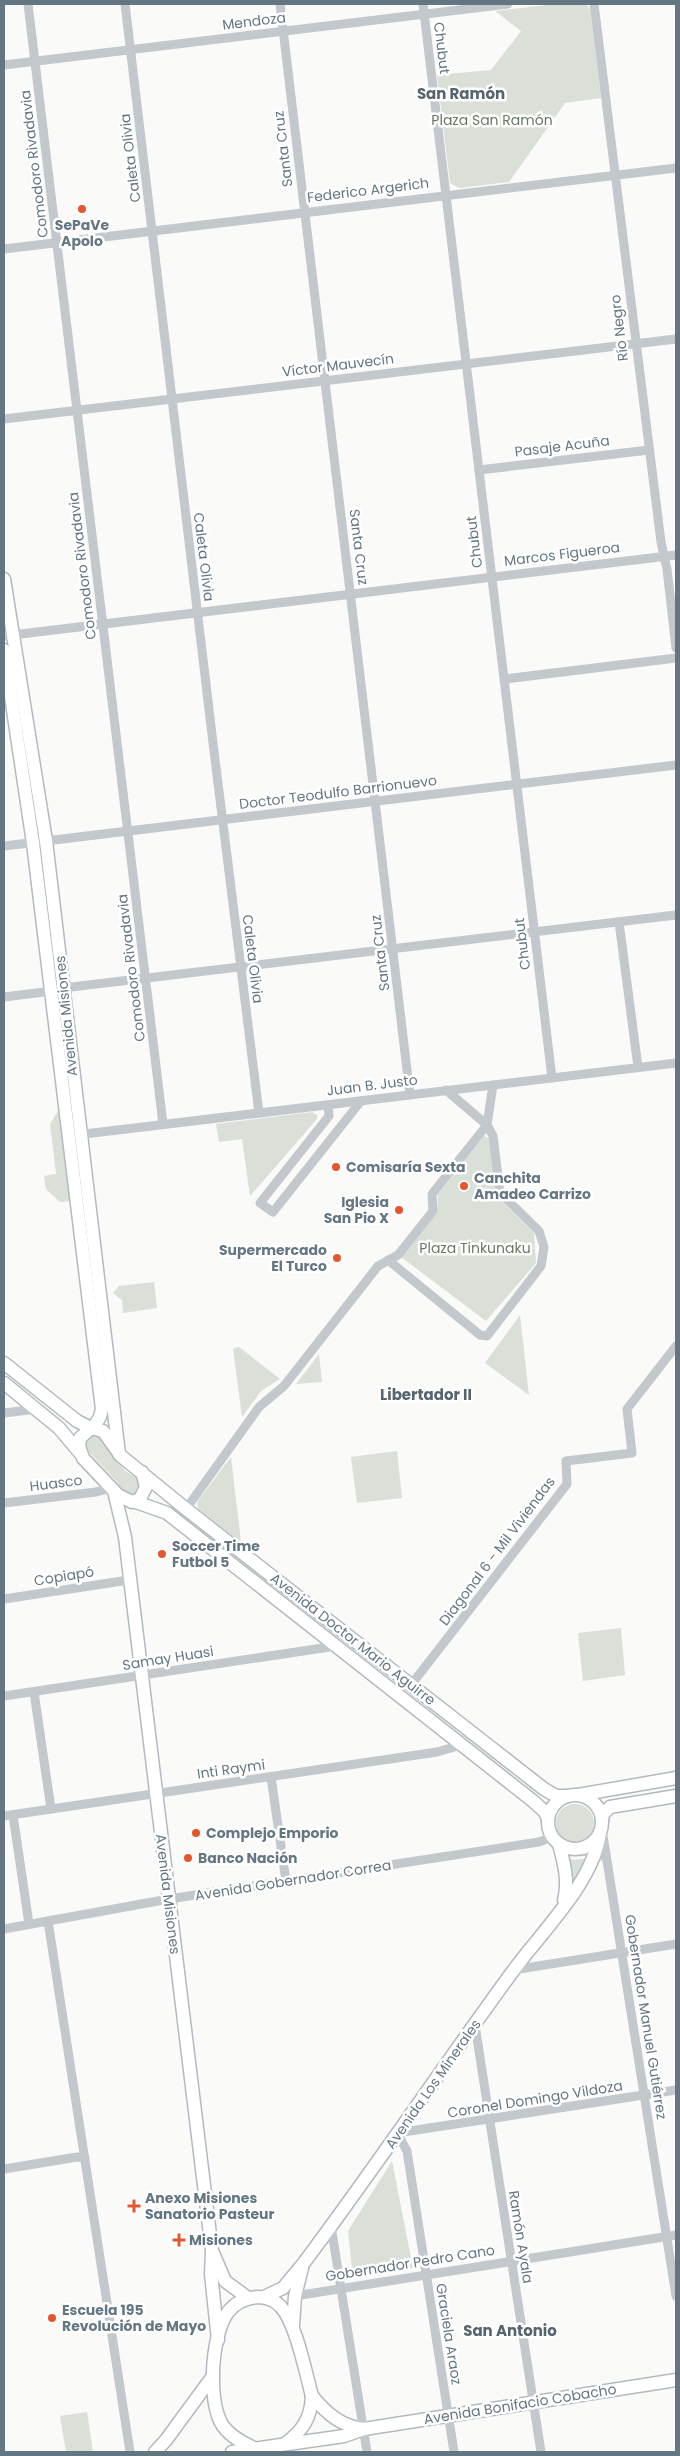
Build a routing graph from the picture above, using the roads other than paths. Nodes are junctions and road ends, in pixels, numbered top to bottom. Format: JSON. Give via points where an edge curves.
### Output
{"nodes":[{"id":1,"x":28,"y":4,"type":"edge"},
{"id":2,"x":125,"y":4,"type":"edge"},
{"id":3,"x":280,"y":4,"type":"edge"},
{"id":4,"x":423,"y":4,"type":"edge"},
{"id":5,"x":508,"y":4,"type":"edge"},
{"id":6,"x":594,"y":4,"type":"edge"},
{"id":7,"x":424,"y":14,"type":"junction"},
{"id":8,"x":284,"y":32,"type":"junction"},
{"id":9,"x":131,"y":50,"type":"junction"},
{"id":10,"x":35,"y":61,"type":"junction"},
{"id":11,"x":4,"y":65,"type":"edge"},
{"id":12,"x":676,"y":168,"type":"edge"},
{"id":13,"x":615,"y":176,"type":"junction"},
{"id":14,"x":447,"y":195,"type":"junction"},
{"id":15,"x":305,"y":211,"type":"junction"},
{"id":16,"x":152,"y":230,"type":"junction"},
{"id":17,"x":57,"y":242,"type":"junction"},
{"id":18,"x":4,"y":249,"type":"edge"},
{"id":19,"x":676,"y":339,"type":"edge"},
{"id":20,"x":635,"y":344,"type":"junction"},
{"id":21,"x":466,"y":364,"type":"junction"},
{"id":22,"x":324,"y":380,"type":"junction"},
{"id":23,"x":171,"y":399,"type":"junction"},
{"id":24,"x":78,"y":410,"type":"junction"},
{"id":25,"x":4,"y":419,"type":"edge"},
{"id":26,"x":649,"y":450,"type":"junction"},
{"id":27,"x":479,"y":470,"type":"junction"},
{"id":28,"x":676,"y":555,"type":"edge"},
{"id":29,"x":664,"y":556,"type":"junction"},
{"id":30,"x":492,"y":576,"type":"junction"},
{"id":31,"x":4,"y":579,"type":"edge"},
{"id":32,"x":351,"y":594,"type":"junction"},
{"id":33,"x":197,"y":613,"type":"junction"},
{"id":34,"x":103,"y":624,"type":"junction"},
{"id":35,"x":8,"y":636,"type":"edge"},
{"id":36,"x":676,"y":648,"type":"edge"},
{"id":37,"x":4,"y":650,"type":"edge"},
{"id":38,"x":676,"y":658,"type":"edge"},
{"id":39,"x":504,"y":679,"type":"junction"},
{"id":40,"x":676,"y":765,"type":"edge"},
{"id":41,"x":517,"y":784,"type":"junction"},
{"id":42,"x":376,"y":801,"type":"junction"},
{"id":43,"x":222,"y":819,"type":"junction"},
{"id":44,"x":129,"y":830,"type":"junction"},
{"id":45,"x":40,"y":842,"type":"junction"},
{"id":46,"x":4,"y":846,"type":"edge"},
{"id":47,"x":676,"y":915,"type":"edge"},
{"id":48,"x":619,"y":922,"type":"junction"},
{"id":49,"x":535,"y":932,"type":"junction"},
{"id":50,"x":393,"y":949,"type":"junction"},
{"id":51,"x":240,"y":968,"type":"junction"},
{"id":52,"x":147,"y":978,"type":"junction"},
{"id":53,"x":58,"y":989,"type":"junction"},
{"id":54,"x":4,"y":997,"type":"edge"},
{"id":55,"x":676,"y":1063,"type":"edge"},
{"id":56,"x":638,"y":1068,"type":"junction"},
{"id":57,"x":552,"y":1078,"type":"junction"},
{"id":58,"x":493,"y":1085,"type":"junction"},
{"id":59,"x":446,"y":1090,"type":"junction"},
{"id":60,"x":410,"y":1095,"type":"junction"},
{"id":61,"x":360,"y":1101,"type":"junction"},
{"id":62,"x":328,"y":1104,"type":"junction"},
{"id":63,"x":259,"y":1113,"type":"junction"},
{"id":64,"x":163,"y":1124,"type":"junction"},
{"id":65,"x":486,"y":1125,"type":"junction"},
{"id":66,"x":75,"y":1135,"type":"junction"},
{"id":67,"x":388,"y":1260,"type":"junction"},
{"id":68,"x":676,"y":1346,"type":"edge"},
{"id":69,"x":4,"y":1363,"type":"edge"},
{"id":70,"x":4,"y":1383,"type":"edge"},
{"id":71,"x":37,"y":1410,"type":"junction"},
{"id":72,"x":4,"y":1413,"type":"edge"},
{"id":73,"x":92,"y":1428,"type":"junction"},
{"id":74,"x":81,"y":1454,"type":"junction"},
{"id":75,"x":119,"y":1454,"type":"junction"},
{"id":76,"x":142,"y":1472,"type":"junction"},
{"id":77,"x":113,"y":1490,"type":"junction"},
{"id":78,"x":135,"y":1502,"type":"junction"},
{"id":79,"x":4,"y":1503,"type":"edge"},
{"id":80,"x":186,"y":1509,"type":"junction"},
{"id":81,"x":125,"y":1537,"type":"junction"},
{"id":82,"x":129,"y":1580,"type":"junction"},
{"id":83,"x":4,"y":1599,"type":"edge"},
{"id":84,"x":336,"y":1646,"type":"junction"},
{"id":85,"x":142,"y":1676,"type":"junction"},
{"id":86,"x":411,"y":1685,"type":"junction"},
{"id":87,"x":34,"y":1692,"type":"junction"},
{"id":88,"x":4,"y":1696,"type":"edge"},
{"id":89,"x":461,"y":1745,"type":"junction"},
{"id":90,"x":271,"y":1777,"type":"junction"},
{"id":91,"x":676,"y":1778,"type":"edge"},
{"id":92,"x":156,"y":1794,"type":"junction"},
{"id":93,"x":573,"y":1796,"type":"junction"},
{"id":94,"x":676,"y":1796,"type":"edge"},
{"id":95,"x":51,"y":1809,"type":"junction"},
{"id":96,"x":8,"y":1815,"type":"edge"},
{"id":97,"x":548,"y":1819,"type":"junction"},
{"id":98,"x":601,"y":1826,"type":"junction"},
{"id":99,"x":555,"y":1840,"type":"junction"},
{"id":100,"x":577,"y":1849,"type":"junction"},
{"id":101,"x":595,"y":1853,"type":"junction"},
{"id":102,"x":608,"y":1862,"type":"junction"},
{"id":103,"x":286,"y":1881,"type":"junction"},
{"id":104,"x":170,"y":1899,"type":"junction"},
{"id":105,"x":563,"y":1906,"type":"junction"},
{"id":106,"x":48,"y":1921,"type":"junction"},
{"id":107,"x":30,"y":1924,"type":"junction"},
{"id":108,"x":4,"y":1928,"type":"edge"},
{"id":109,"x":676,"y":1944,"type":"edge"},
{"id":110,"x":622,"y":1953,"type":"junction"},
{"id":111,"x":513,"y":1970,"type":"junction"},
{"id":112,"x":475,"y":2025,"type":"junction"},
{"id":113,"x":676,"y":2090,"type":"edge"},
{"id":114,"x":645,"y":2096,"type":"junction"},
{"id":115,"x":490,"y":2121,"type":"junction"},
{"id":116,"x":397,"y":2134,"type":"junction"},
{"id":117,"x":85,"y":2158,"type":"junction"},
{"id":118,"x":4,"y":2169,"type":"edge"},
{"id":119,"x":331,"y":2226,"type":"junction"},
{"id":120,"x":672,"y":2235,"type":"edge"},
{"id":121,"x":212,"y":2251,"type":"junction"},
{"id":122,"x":511,"y":2261,"type":"junction"},
{"id":123,"x":303,"y":2264,"type":"junction"},
{"id":124,"x":426,"y":2275,"type":"junction"},
{"id":125,"x":341,"y":2288,"type":"junction"},
{"id":126,"x":295,"y":2296,"type":"junction"},
{"id":127,"x":676,"y":2296,"type":"edge"},
{"id":128,"x":264,"y":2297,"type":"junction"},
{"id":129,"x":248,"y":2298,"type":"junction"},
{"id":130,"x":292,"y":2327,"type":"junction"},
{"id":131,"x":218,"y":2340,"type":"junction"},
{"id":132,"x":213,"y":2376,"type":"junction"},
{"id":133,"x":676,"y":2380,"type":"edge"},
{"id":134,"x":312,"y":2396,"type":"junction"},
{"id":135,"x":533,"y":2402,"type":"junction"},
{"id":136,"x":448,"y":2416,"type":"junction"},
{"id":137,"x":364,"y":2429,"type":"junction"},
{"id":138,"x":284,"y":2444,"type":"junction"},
{"id":139,"x":254,"y":2448,"type":"junction"},
{"id":140,"x":130,"y":2452,"type":"edge"},
{"id":141,"x":155,"y":2452,"type":"edge"},
{"id":142,"x":232,"y":2452,"type":"edge"},
{"id":143,"x":368,"y":2452,"type":"edge"},
{"id":144,"x":454,"y":2452,"type":"edge"},
{"id":145,"x":541,"y":2452,"type":"edge"}],
"edges":[{"from":1,"to":10,"type":"street","name":"Comodoro Rivadavia"},
{"from":2,"to":9,"type":"street","name":"Caleta Olivia"},
{"from":3,"to":8,"type":"street","name":"Santa Cruz"},
{"from":4,"to":7,"type":"street","name":"Chubut"},
{"from":5,"to":7,"type":"street","name":"Mendoza"},
{"from":6,"to":13,"type":"street","name":"Río Negro"},
{"from":7,"to":8,"type":"street","name":"Mendoza"},
{"from":7,"to":14,"type":"street","name":"Chubut"},
{"from":8,"to":9,"type":"street","name":"Mendoza"},
{"from":8,"to":15,"type":"street","name":"Santa Cruz"},
{"from":9,"to":10,"type":"street","name":"Mendoza"},
{"from":9,"to":16,"type":"street","name":"Caleta Olivia"},
{"from":10,"to":11,"type":"street","name":"Mendoza"},
{"from":10,"to":17,"type":"street","name":"Comodoro Rivadavia"},
{"from":12,"to":13,"type":"street","name":"Federico Argerich"},
{"from":13,"to":14,"type":"street","name":"Federico Argerich"},
{"from":13,"to":20,"type":"street","name":"Río Negro"},
{"from":14,"to":15,"type":"street","name":"Federico Argerich"},
{"from":14,"to":21,"type":"street","name":"Chubut"},
{"from":15,"to":16,"type":"street","name":"Federico Argerich"},
{"from":15,"to":22,"type":"street","name":"Santa Cruz"},
{"from":16,"to":17,"type":"street","name":"Federico Argerich"},
{"from":16,"to":23,"type":"street","name":"Caleta Olivia"},
{"from":17,"to":18,"type":"street","name":"Federico Argerich"},
{"from":17,"to":24,"type":"street","name":"Comodoro Rivadavia"},
{"from":19,"to":20,"type":"street","name":"Víctor Mauvecín"},
{"from":20,"to":21,"type":"street","name":"Víctor Mauvecín"},
{"from":20,"to":26,"type":"street","name":"Río Negro"},
{"from":21,"to":22,"type":"street","name":"Víctor Mauvecín"},
{"from":21,"to":27,"type":"street","name":"Chubut"},
{"from":22,"to":23,"type":"street","name":"Víctor Mauvecín"},
{"from":22,"to":32,"type":"street","name":"Santa Cruz"},
{"from":23,"to":24,"type":"street","name":"Víctor Mauvecín"},
{"from":23,"to":33,"type":"street","name":"Caleta Olivia"},
{"from":24,"to":25,"type":"street","name":"Víctor Mauvecín"},
{"from":24,"to":34,"type":"street","name":"Comodoro Rivadavia"},
{"from":26,"to":27,"type":"street","name":"Pasaje Acuña"},
{"from":26,"to":29,"type":"street","name":"Río Negro"},
{"from":27,"to":30,"type":"street","name":"Chubut"},
{"from":28,"to":29,"type":"street","name":"Marcos Figueroa"},
{"from":29,"to":30,"type":"street","name":"Marcos Figueroa"},
{"from":29,"to":36,"type":"street","name":"Río Negro"},
{"from":30,"to":32,"type":"street","name":"Marcos Figueroa"},
{"from":30,"to":39,"type":"street","name":"Chubut"},
{"from":31,"to":35,"type":"main road","name":"Avenida Misiones"},
{"from":32,"to":33,"type":"street","name":"Marcos Figueroa"},
{"from":32,"to":42,"type":"street","name":"Santa Cruz"},
{"from":33,"to":34,"type":"street","name":"Marcos Figueroa"},
{"from":33,"to":43,"type":"street","name":"Caleta Olivia"},
{"from":34,"to":35,"type":"street","name":"Marcos Figueroa"},
{"from":34,"to":44,"type":"street","name":"Comodoro Rivadavia"},
{"from":35,"to":45,"type":"main road","name":"Avenida Misiones"},
{"from":37,"to":45,"type":"main road","name":"Avenida Misiones"},
{"from":38,"to":39,"type":"street"},
{"from":39,"to":41,"type":"street","name":"Chubut"},
{"from":40,"to":41,"type":"street","name":"Doctor Teodulfo Barrionuevo"},
{"from":41,"to":42,"type":"street","name":"Doctor Teodulfo Barrionuevo"},
{"from":41,"to":49,"type":"street","name":"Chubut"},
{"from":42,"to":43,"type":"street","name":"Doctor Teodulfo Barrionuevo"},
{"from":42,"to":50,"type":"street","name":"Santa Cruz"},
{"from":43,"to":44,"type":"street","name":"Doctor Teodulfo Barrionuevo"},
{"from":43,"to":51,"type":"street","name":"Caleta Olivia"},
{"from":44,"to":45,"type":"street","name":"Doctor Teodulfo Barrionuevo"},
{"from":44,"to":52,"type":"street","name":"Comodoro Rivadavia"},
{"from":45,"to":46,"type":"street","name":"Doctor Teodulfo Barrionuevo"},
{"from":45,"to":53,"type":"main road","name":"Avenida Misiones"},
{"from":47,"to":48,"type":"street"},
{"from":48,"to":49,"type":"street"},
{"from":48,"to":56,"type":"street"},
{"from":49,"to":50,"type":"street"},
{"from":49,"to":57,"type":"street","name":"Chubut"},
{"from":50,"to":51,"type":"street"},
{"from":50,"to":60,"type":"street","name":"Santa Cruz"},
{"from":51,"to":52,"type":"street"},
{"from":51,"to":63,"type":"street","name":"Caleta Olivia"},
{"from":52,"to":53,"type":"street"},
{"from":52,"to":64,"type":"street","name":"Comodoro Rivadavia"},
{"from":53,"to":54,"type":"street"},
{"from":53,"to":66,"type":"main road","name":"Avenida Misiones"},
{"from":55,"to":56,"type":"street","name":"Juan B. Justo"},
{"from":56,"to":57,"type":"street","name":"Juan B. Justo"},
{"from":57,"to":58,"type":"street","name":"Juan B. Justo"},
{"from":58,"to":59,"type":"street","name":"Juan B. Justo"},
{"from":58,"to":65,"type":"street"},
{"from":59,"to":60,"type":"street","name":"Juan B. Justo"},
{"from":59,"to":65,"type":"street"},
{"from":60,"to":61,"type":"street","name":"Juan B. Justo"},
{"from":61,"to":62,"type":"street","name":"Juan B. Justo"},
{"from":61,"to":62,"type":"street","via":[[273,1212],[260,1203],[329,1116]]},
{"from":62,"to":63,"type":"street","name":"Juan B. Justo"},
{"from":63,"to":64,"type":"street","name":"Juan B. Justo"},
{"from":64,"to":66,"type":"street","name":"Juan B. Justo"},
{"from":65,"to":67,"type":"street","via":[[432,1194],[433,1211],[398,1255]]},
{"from":65,"to":67,"type":"street","via":[[493,1136],[500,1193],[539,1231],[544,1247],[542,1266],[487,1336],[480,1335]]},
{"from":66,"to":73,"type":"main road","name":"Avenida Misiones","via":[[102,1403],[100,1417]]},
{"from":66,"to":75,"type":"main road","name":"Avenida Misiones"},
{"from":67,"to":80,"type":"street","via":[[378,1266],[284,1386],[259,1407]]},
{"from":68,"to":86,"type":"street","name":"Diagonal 6 - Mil Viviendas","via":[[627,1410],[632,1453],[566,1461],[568,1484]]},
{"from":69,"to":73,"type":"main road","via":[[77,1421]]},
{"from":70,"to":71,"type":"main road"},
{"from":71,"to":72,"type":"street"},
{"from":71,"to":74,"type":"main road","via":[[65,1434]]},
{"from":73,"to":74,"type":"main road","name":"Avenida Misiones","via":[[80,1438]]},
{"from":73,"to":75,"type":"main road","name":"Avenida Doctor Mario Aguirre","via":[[106,1434]]},
{"from":74,"to":77,"type":"main road"},
{"from":75,"to":76,"type":"main road","name":"Avenida Doctor Mario Aguirre"},
{"from":76,"to":78,"type":"main road","name":"Avenida Misiones","via":[[146,1487]]},
{"from":76,"to":80,"type":"main road","name":"Avenida Doctor Mario Aguirre"},
{"from":77,"to":78,"type":"main road","name":"Avenida Doctor Mario Aguirre","via":[[122,1498]]},
{"from":77,"to":79,"type":"street","name":"Huasco"},
{"from":77,"to":81,"type":"main road","name":"Avenida Misiones"},
{"from":78,"to":81,"type":"main road","name":"Avenida Misiones","via":[[129,1512]]},
{"from":78,"to":84,"type":"main road","name":"Avenida Doctor Mario Aguirre","via":[[167,1513]]},
{"from":80,"to":86,"type":"main road","name":"Avenida Doctor Mario Aguirre"},
{"from":81,"to":82,"type":"main road","name":"Avenida Misiones"},
{"from":82,"to":83,"type":"street","name":"Copiapó"},
{"from":82,"to":85,"type":"main road","name":"Avenida Misiones"},
{"from":84,"to":85,"type":"street","name":"Samay Huasi"},
{"from":84,"to":89,"type":"main road","name":"Avenida Doctor Mario Aguirre"},
{"from":85,"to":87,"type":"street","name":"Samay Huasi"},
{"from":85,"to":92,"type":"main road","name":"Avenida Misiones"},
{"from":86,"to":93,"type":"main road","name":"Avenida Doctor Mario Aguirre","via":[[544,1789],[556,1796]]},
{"from":87,"to":88,"type":"street","name":"Samay Huasi"},
{"from":87,"to":95,"type":"street"},
{"from":89,"to":90,"type":"street","name":"Inti Raymi","via":[[437,1752]]},
{"from":89,"to":97,"type":"main road","name":"Avenida Doctor Mario Aguirre","via":[[542,1809]]},
{"from":90,"to":92,"type":"street","name":"Inti Raymi"},
{"from":90,"to":103,"type":"street"},
{"from":91,"to":93,"type":"main road"},
{"from":92,"to":95,"type":"street","name":"Inti Raymi"},
{"from":92,"to":104,"type":"main road","name":"Avenida Misiones"},
{"from":93,"to":97,"type":"main road","via":[[555,1805]]},
{"from":93,"to":98,"type":"main road","via":[[591,1801],[596,1806]]},
{"from":94,"to":98,"type":"main road","via":[[610,1807],[603,1814]]},
{"from":95,"to":96,"type":"street","name":"Inti Raymi"},
{"from":96,"to":107,"type":"street"},
{"from":97,"to":99,"type":"main road"},
{"from":98,"to":100,"type":"main road","via":[[591,1844]]},
{"from":98,"to":101,"type":"main road","name":"Avenida Los Minerales"},
{"from":98,"to":102,"type":"street","name":"Gobernador Manuel Gutiérrez"},
{"from":99,"to":100,"type":"main road"},
{"from":99,"to":103,"type":"street","name":"Avenida Gobernador Correa"},
{"from":99,"to":105,"type":"main road","via":[[566,1877]]},
{"from":100,"to":101,"type":"street"},
{"from":101,"to":102,"type":"street"},
{"from":101,"to":105,"type":"main road","name":"Avenida Los Minerales"},
{"from":102,"to":110,"type":"street","name":"Gobernador Manuel Gutiérrez"},
{"from":103,"to":104,"type":"street","name":"Avenida Gobernador Correa"},
{"from":104,"to":106,"type":"street","name":"Avenida Gobernador Correa"},
{"from":104,"to":121,"type":"main road","name":"Avenida Misiones"},
{"from":105,"to":111,"type":"main road","name":"Avenida Los Minerales"},
{"from":106,"to":107,"type":"street","name":"Avenida Gobernador Correa"},
{"from":106,"to":117,"type":"street"},
{"from":107,"to":108,"type":"street","name":"Avenida Gobernador Correa"},
{"from":109,"to":110,"type":"street"},
{"from":110,"to":111,"type":"street"},
{"from":110,"to":114,"type":"street","name":"Gobernador Manuel Gutiérrez"},
{"from":111,"to":112,"type":"main road","name":"Avenida Los Minerales"},
{"from":112,"to":115,"type":"street","name":"Ramón Ayala"},
{"from":112,"to":116,"type":"main road","name":"Avenida Los Minerales"},
{"from":113,"to":114,"type":"street","name":"Coronel Domingo Vildoza"},
{"from":114,"to":115,"type":"street","name":"Coronel Domingo Vildoza"},
{"from":114,"to":120,"type":"street","name":"Gobernador Manuel Gutiérrez"},
{"from":115,"to":116,"type":"street","name":"Coronel Domingo Vildoza"},
{"from":115,"to":122,"type":"street","name":"Ramón Ayala"},
{"from":116,"to":119,"type":"main road","name":"Avenida Los Minerales"},
{"from":116,"to":124,"type":"street","name":"Graciela Araoz","via":[[407,2151]]},
{"from":117,"to":118,"type":"street","via":[[77,2156]]},
{"from":117,"to":140,"type":"street"},
{"from":119,"to":123,"type":"main road","name":"Avenida Los Minerales"},
{"from":119,"to":125,"type":"street"},
{"from":120,"to":122,"type":"street","name":"Gobernador Pedro Cano"},
{"from":120,"to":127,"type":"street","name":"Gobernador Manuel Gutiérrez"},
{"from":121,"to":129,"type":"main road","name":"Avenida Misiones","via":[[225,2281]]},
{"from":121,"to":131,"type":"main road","name":"Avenida Misiones","via":[[211,2274]]},
{"from":122,"to":124,"type":"street","name":"Gobernador Pedro Cano"},
{"from":122,"to":135,"type":"street","name":"Ramón Ayala"},
{"from":123,"to":126,"type":"main road","name":"Avenida Los Minerales"},
{"from":123,"to":128,"type":"main road","name":"Avenida Los Minerales","via":[[283,2288]]},
{"from":124,"to":125,"type":"street","name":"Gobernador Pedro Cano"},
{"from":124,"to":136,"type":"street","name":"Graciela Araoz"},
{"from":125,"to":126,"type":"street","name":"Gobernador Pedro Cano"},
{"from":125,"to":137,"type":"street"},
{"from":126,"to":130,"type":"main road","name":"Avenida Los Minerales"},
{"from":128,"to":129,"type":"main road"},
{"from":128,"to":130,"type":"main road","via":[[281,2306]]},
{"from":129,"to":131,"type":"main road","via":[[229,2311]]},
{"from":130,"to":134,"type":"main road"},
{"from":131,"to":132,"type":"main road"},
{"from":132,"to":139,"type":"main road","via":[[214,2404],[224,2427],[236,2439]]},
{"from":132,"to":141,"type":"main road"},
{"from":133,"to":135,"type":"main road","name":"Avenida Bonifacio Cobacho"},
{"from":134,"to":137,"type":"main road","name":"Avenida Bonifacio Cobacho","via":[[337,2420]]},
{"from":134,"to":138,"type":"main road","via":[[306,2423]]},
{"from":135,"to":136,"type":"main road","name":"Avenida Bonifacio Cobacho"},
{"from":135,"to":145,"type":"street","name":"Ramón Ayala"},
{"from":136,"to":137,"type":"main road","name":"Avenida Bonifacio Cobacho"},
{"from":136,"to":144,"type":"street","name":"Graciela Araoz"},
{"from":137,"to":138,"type":"main road","name":"Avenida Bonifacio Cobacho","via":[[344,2436]]},
{"from":137,"to":143,"type":"street"},
{"from":138,"to":139,"type":"main road"},
{"from":139,"to":142,"type":"main road"}]}
